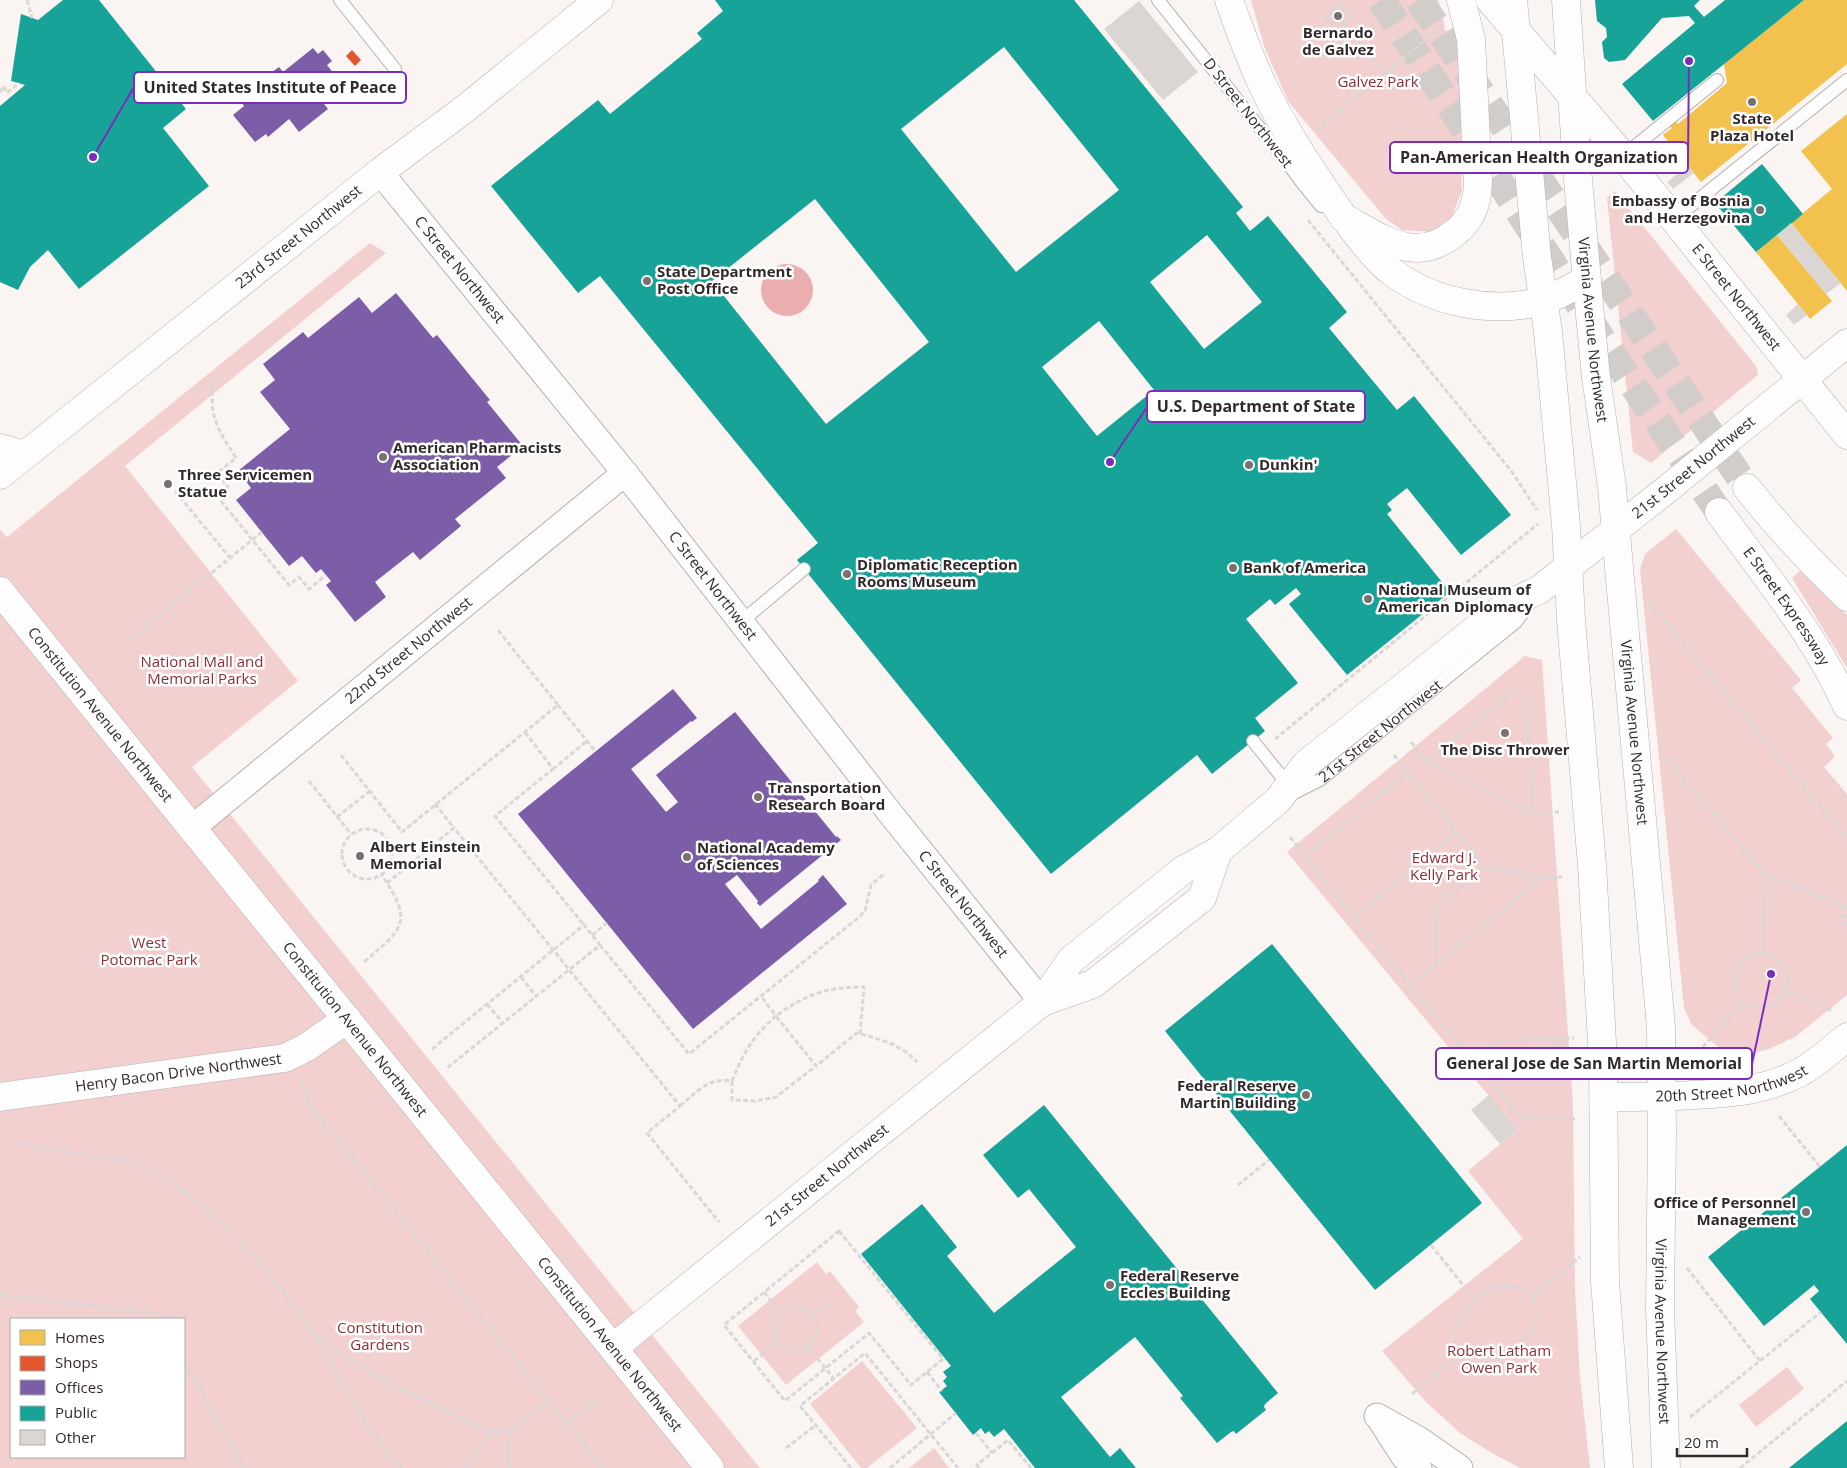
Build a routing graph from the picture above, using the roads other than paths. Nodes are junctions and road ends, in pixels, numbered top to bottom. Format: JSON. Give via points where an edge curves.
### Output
{"nodes":[{"id":1,"x":340,"y":0,"type":"edge"},
{"id":2,"x":599,"y":0,"type":"edge"},
{"id":3,"x":1158,"y":0,"type":"edge"},
{"id":4,"x":1229,"y":0,"type":"edge"},
{"id":5,"x":1461,"y":0,"type":"edge"},
{"id":6,"x":1490,"y":0,"type":"edge"},
{"id":7,"x":1513,"y":0,"type":"edge"},
{"id":8,"x":1566,"y":0,"type":"edge"},
{"id":9,"x":1515,"y":30,"type":"junction"},
{"id":10,"x":396,"y":69,"type":"dead end"},
{"id":11,"x":1717,"y":80,"type":"dead end"},
{"id":12,"x":1847,"y":80,"type":"edge"},
{"id":13,"x":1573,"y":99,"type":"junction"},
{"id":14,"x":1623,"y":156,"type":"junction"},
{"id":15,"x":380,"y":172,"type":"junction"},
{"id":16,"x":1344,"y":218,"type":"junction"},
{"id":17,"x":1673,"y":220,"type":"junction"},
{"id":18,"x":1587,"y":279,"type":"junction"},
{"id":19,"x":1543,"y":300,"type":"junction"},
{"id":20,"x":1847,"y":343,"type":"edge"},
{"id":21,"x":1802,"y":380,"type":"junction"},
{"id":22,"x":1847,"y":436,"type":"edge"},
{"id":23,"x":12,"y":452,"type":"edge"},
{"id":24,"x":625,"y":473,"type":"junction"},
{"id":25,"x":0,"y":475,"type":"edge"},
{"id":26,"x":1748,"y":488,"type":"tunnel mouth"},
{"id":27,"x":1719,"y":512,"type":"tunnel mouth"},
{"id":28,"x":1617,"y":528,"type":"junction"},
{"id":29,"x":1569,"y":566,"type":"junction"},
{"id":30,"x":804,"y":569,"type":"dead end"},
{"id":31,"x":0,"y":591,"type":"edge"},
{"id":32,"x":1847,"y":597,"type":"edge"},
{"id":33,"x":740,"y":622,"type":"junction"},
{"id":34,"x":1847,"y":706,"type":"edge"},
{"id":35,"x":1256,"y":746,"type":"road end"},
{"id":36,"x":1283,"y":793,"type":"junction"},
{"id":37,"x":192,"y":828,"type":"junction"},
{"id":38,"x":1042,"y":1002,"type":"junction"},
{"id":39,"x":347,"y":1019,"type":"junction"},
{"id":40,"x":1847,"y":1037,"type":"edge"},
{"id":41,"x":0,"y":1097,"type":"edge"},
{"id":42,"x":1604,"y":1097,"type":"junction"},
{"id":43,"x":1662,"y":1097,"type":"junction"},
{"id":44,"x":613,"y":1348,"type":"junction"},
{"id":45,"x":710,"y":1468,"type":"edge"},
{"id":46,"x":1419,"y":1468,"type":"edge"},
{"id":47,"x":1460,"y":1468,"type":"edge"},
{"id":48,"x":1619,"y":1468,"type":"edge"},
{"id":49,"x":1666,"y":1468,"type":"edge"}],
"edges":[{"from":1,"to":10,"type":"lane"},
{"from":2,"to":15,"type":"main road","name":"23rd Street Northwest","via":[[466,108]]},
{"from":3,"to":16,"type":"lane","name":"D Street Northwest","via":[[1320,205]]},
{"from":4,"to":16,"type":"main road","via":[[1267,95]]},
{"from":5,"to":16,"type":"main road","via":[[1470,40],[1478,172],[1478,192],[1471,214],[1462,227],[1441,243],[1417,249],[1392,243]]},
{"from":6,"to":9,"type":"main road","name":"E Street Northwest"},
{"from":7,"to":9,"type":"main road"},
{"from":8,"to":13,"type":"main road","name":"Virginia Avenue Northwest"},
{"from":9,"to":13,"type":"main road","name":"E Street Northwest"},
{"from":9,"to":19,"type":"main road"},
{"from":11,"to":14,"type":"lane"},
{"from":12,"to":17,"type":"lane"},
{"from":13,"to":14,"type":"main road","name":"E Street Northwest"},
{"from":13,"to":18,"type":"main road","name":"Virginia Avenue Northwest"},
{"from":14,"to":17,"type":"main road","name":"E Street Northwest"},
{"from":15,"to":23,"type":"main road","name":"23rd Street Northwest"},
{"from":15,"to":24,"type":"street","name":"C Street Northwest"},
{"from":16,"to":19,"type":"main road","via":[[1386,267],[1431,294],[1480,305],[1508,306]]},
{"from":17,"to":21,"type":"main road","name":"E Street Northwest"},
{"from":18,"to":19,"type":"main road"},
{"from":18,"to":28,"type":"main road","name":"Virginia Avenue Northwest","via":[[1596,377]]},
{"from":19,"to":29,"type":"main road"},
{"from":20,"to":21,"type":"main road","name":"21st Street Northwest"},
{"from":21,"to":22,"type":"main road","name":"E Street Northwest"},
{"from":21,"to":28,"type":"main road","name":"21st Street Northwest"},
{"from":23,"to":25,"type":"main road","name":"23rd Street Northwest"},
{"from":24,"to":33,"type":"street","name":"C Street Northwest"},
{"from":24,"to":37,"type":"street","name":"22nd Street Northwest"},
{"from":26,"to":32,"type":"main road","via":[[1804,556]]},
{"from":27,"to":34,"type":"main road","name":"E Street Expressway","via":[[1809,637]]},
{"from":28,"to":29,"type":"main road","name":"21st Street Northwest"},
{"from":28,"to":43,"type":"main road","name":"Virginia Avenue Northwest","via":[[1658,988]]},
{"from":29,"to":36,"type":"main road","name":"21st Street Northwest","via":[[1539,590],[1505,606],[1306,764]]},
{"from":29,"to":42,"type":"main road","via":[[1592,865]]},
{"from":30,"to":33,"type":"lane"},
{"from":31,"to":37,"type":"main road","name":"Constitution Avenue Northwest"},
{"from":33,"to":38,"type":"street","name":"C Street Northwest"},
{"from":35,"to":36,"type":"lane"},
{"from":36,"to":38,"type":"main road","name":"21st Street Northwest","via":[[1218,851],[1183,870],[1071,960]]},
{"from":37,"to":39,"type":"main road","name":"Constitution Avenue Northwest"},
{"from":38,"to":44,"type":"main road","name":"21st Street Northwest"},
{"from":39,"to":41,"type":"main road","name":"Henry Bacon Drive Northwest","via":[[285,1058]]},
{"from":39,"to":44,"type":"main road","name":"Constitution Avenue Northwest"},
{"from":40,"to":43,"type":"main road","name":"20th Street Northwest","via":[[1801,1072],[1766,1087]]},
{"from":42,"to":43,"type":"main road","name":"20th Street Northwest"},
{"from":42,"to":48,"type":"main road","via":[[1605,1273]]},
{"from":43,"to":49,"type":"main road","name":"Virginia Avenue Northwest","via":[[1660,1309]]},
{"from":44,"to":45,"type":"main road","name":"Constitution Avenue Northwest"},
{"from":46,"to":47,"type":"street","via":[[1404,1457],[1377,1416]]}]}
